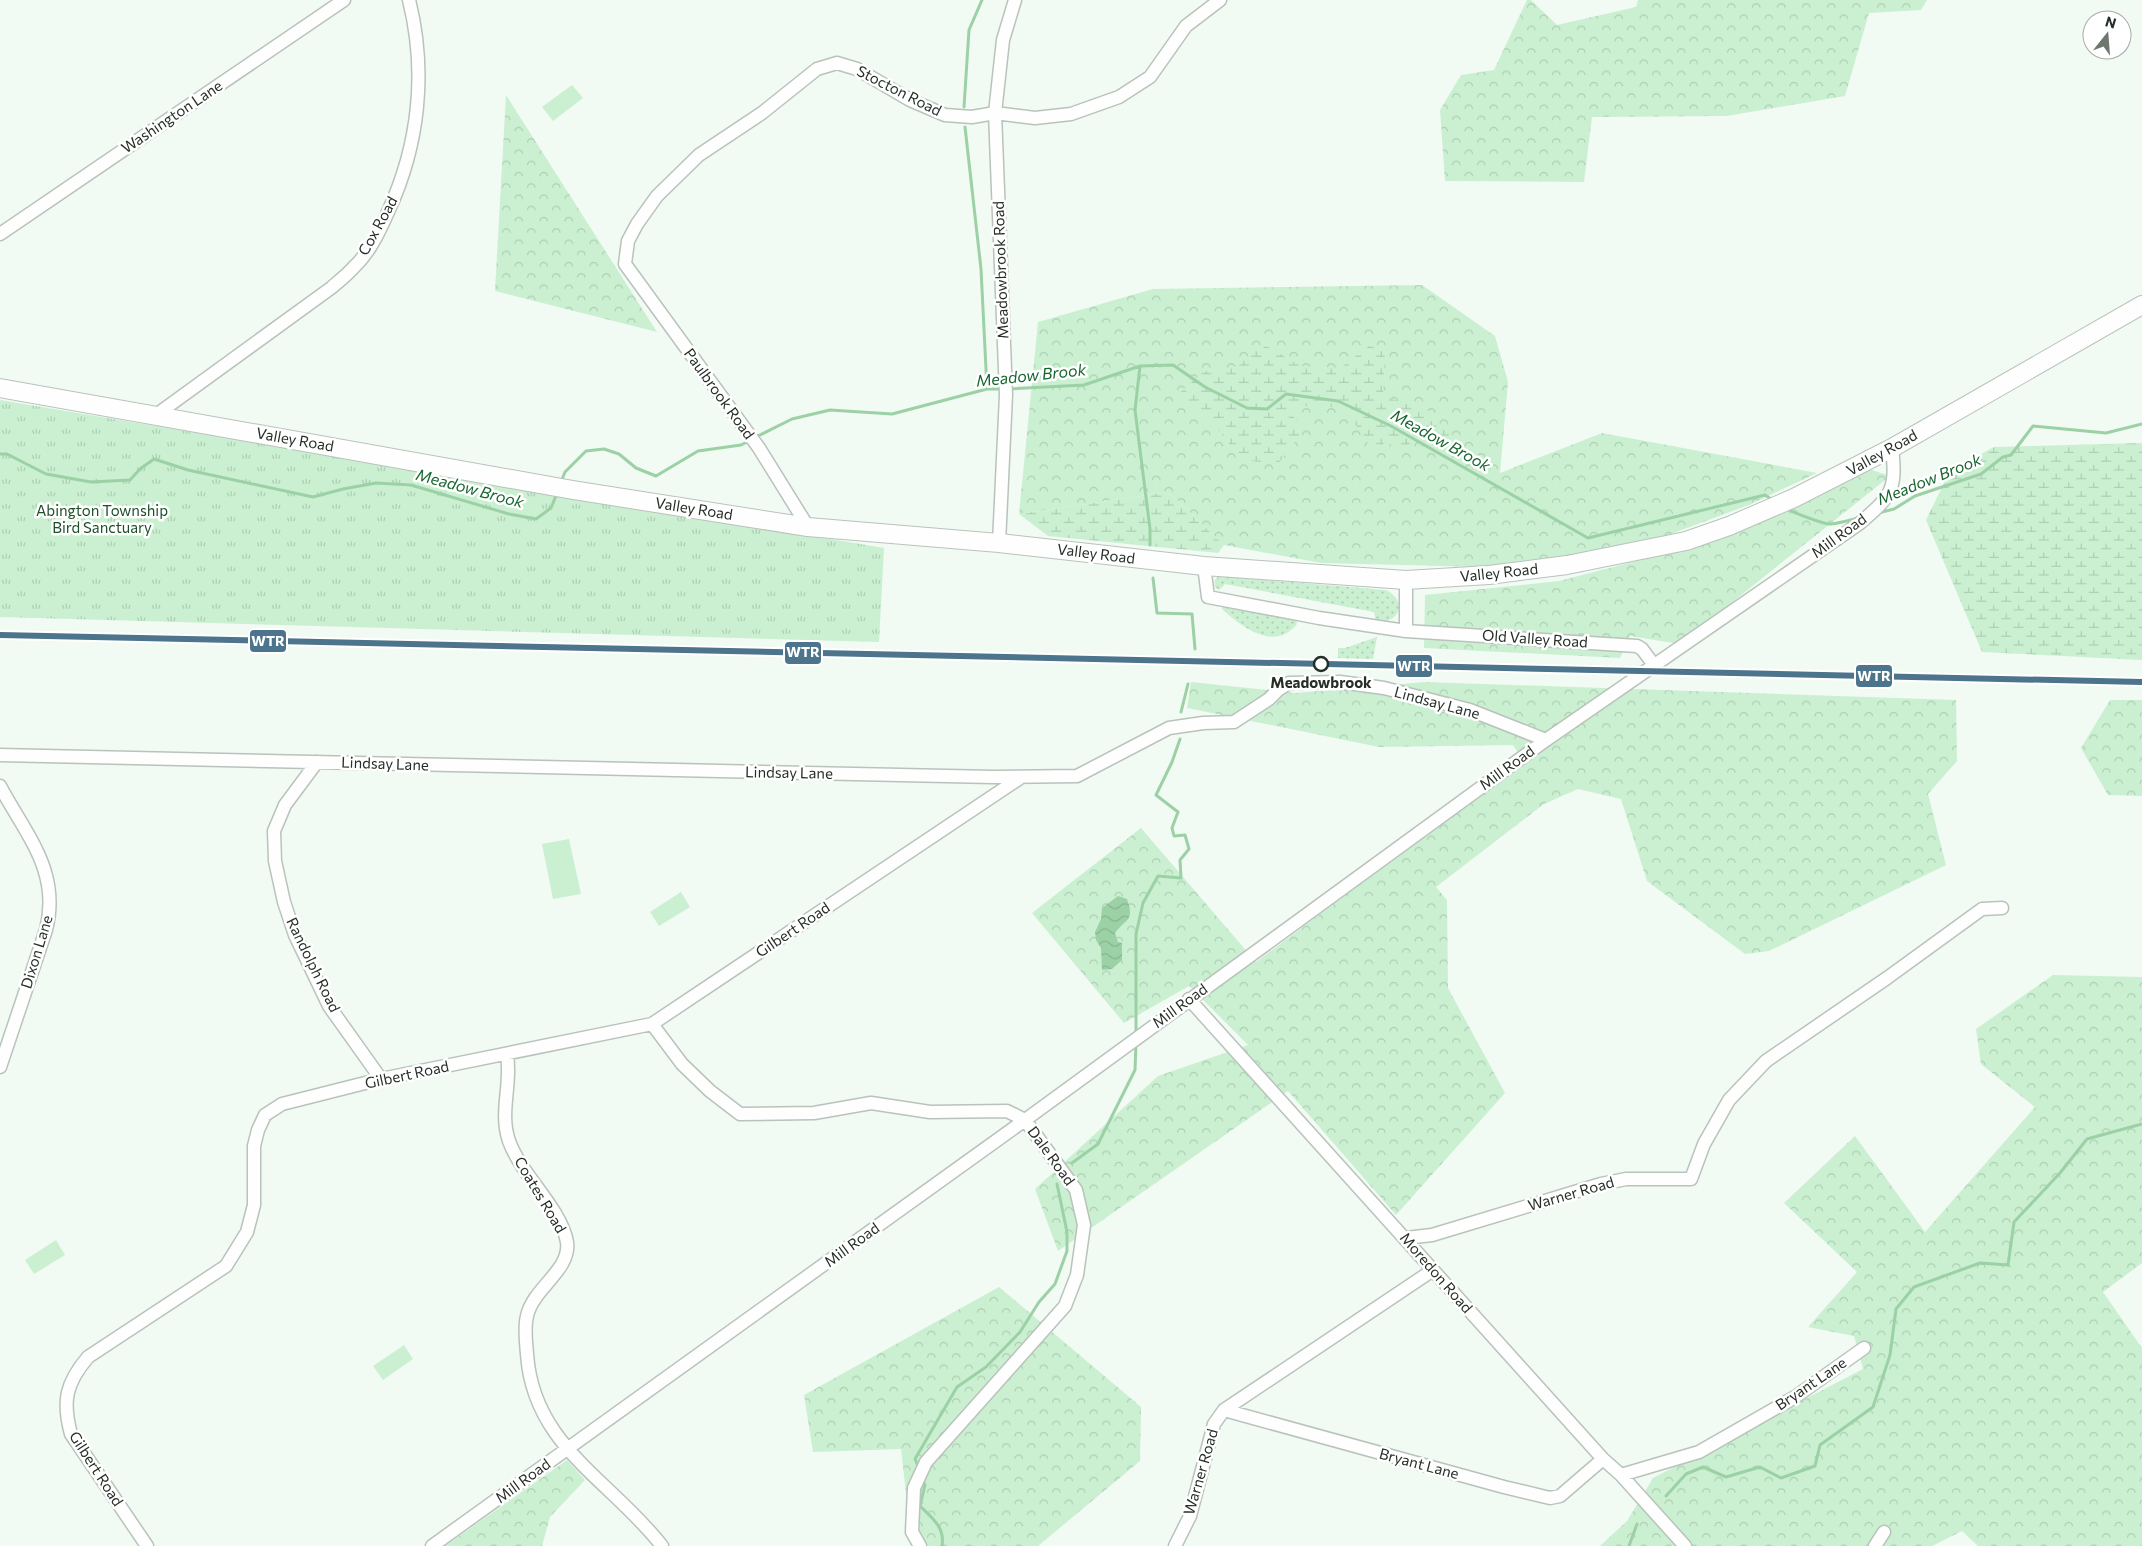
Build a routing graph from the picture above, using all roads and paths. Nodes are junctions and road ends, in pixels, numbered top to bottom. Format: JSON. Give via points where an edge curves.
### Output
{"nodes":[{"id":1,"x":344,"y":0,"type":"edge"},
{"id":2,"x":409,"y":0,"type":"edge"},
{"id":3,"x":1015,"y":0,"type":"edge"},
{"id":4,"x":1220,"y":0,"type":"edge"},
{"id":5,"x":994,"y":113,"type":"junction"},
{"id":6,"x":0,"y":234,"type":"edge"},
{"id":7,"x":625,"y":264,"type":"joint"},
{"id":8,"x":2142,"y":305,"type":"edge"},
{"id":9,"x":0,"y":388,"type":"edge"},
{"id":10,"x":156,"y":415,"type":"junction"},
{"id":11,"x":1892,"y":448,"type":"junction"},
{"id":12,"x":808,"y":527,"type":"junction"},
{"id":13,"x":999,"y":543,"type":"junction"},
{"id":14,"x":1204,"y":566,"type":"junction"},
{"id":15,"x":1406,"y":580,"type":"junction"},
{"id":16,"x":1406,"y":631,"type":"junction"},
{"id":17,"x":1654,"y":665,"type":"junction"},
{"id":18,"x":1546,"y":740,"type":"junction"},
{"id":19,"x":0,"y":755,"type":"edge"},
{"id":20,"x":317,"y":762,"type":"junction"},
{"id":21,"x":1020,"y":778,"type":"junction"},
{"id":22,"x":0,"y":786,"type":"edge"},
{"id":23,"x":2002,"y":908,"type":"dead end"},
{"id":24,"x":1189,"y":999,"type":"junction"},
{"id":25,"x":652,"y":1024,"type":"junction"},
{"id":26,"x":507,"y":1055,"type":"junction"},
{"id":27,"x":0,"y":1067,"type":"edge"},
{"id":28,"x":381,"y":1079,"type":"junction"},
{"id":29,"x":1025,"y":1120,"type":"junction"},
{"id":30,"x":1406,"y":1238,"type":"junction"},
{"id":31,"x":1433,"y":1270,"type":"junction"},
{"id":32,"x":1864,"y":1348,"type":"dead end"},
{"id":33,"x":1224,"y":1410,"type":"junction"},
{"id":34,"x":567,"y":1449,"type":"junction"},
{"id":35,"x":1603,"y":1460,"type":"junction"},
{"id":36,"x":1621,"y":1475,"type":"junction"},
{"id":37,"x":1884,"y":1532,"type":"dead end"},
{"id":38,"x":147,"y":1546,"type":"edge"},
{"id":39,"x":432,"y":1546,"type":"edge"},
{"id":40,"x":662,"y":1546,"type":"edge"},
{"id":41,"x":920,"y":1546,"type":"edge"},
{"id":42,"x":1175,"y":1546,"type":"edge"},
{"id":43,"x":1685,"y":1546,"type":"edge"},
{"id":44,"x":1875,"y":1546,"type":"edge"}],
"edges":[{"from":1,"to":6,"type":"street","name":"Washington Lane"},
{"from":2,"to":10,"type":"street","name":"Cox Road","via":[[420,70],[416,122],[404,176],[371,246],[355,267],[332,288]]},
{"from":3,"to":5,"type":"street","name":"Meadowbrook Road","via":[[1003,40]]},
{"from":4,"to":5,"type":"street","name":"Stocton Road","via":[[1186,26],[1150,77],[1119,97],[1071,114],[1035,118]]},
{"from":5,"to":7,"type":"street","name":"Stocton Road","via":[[972,117],[945,115],[910,100],[856,69],[837,63],[817,69],[762,113],[699,155],[657,196],[628,241]]},
{"from":5,"to":13,"type":"street","name":"Meadowbrook Road","via":[[1006,395]]},
{"from":7,"to":12,"type":"street","name":"Paulbrook Road","via":[[759,448]]},
{"from":8,"to":11,"type":"main road","name":"Valley Road"},
{"from":9,"to":10,"type":"main road","name":"Valley Road"},
{"from":10,"to":12,"type":"main road","name":"Valley Road","via":[[573,490]]},
{"from":11,"to":15,"type":"main road","name":"Valley Road","via":[[1768,510],[1686,541],[1576,563],[1490,575]]},
{"from":11,"to":17,"type":"street","name":"Mill Road","via":[[1894,472],[1884,502],[1860,523]]},
{"from":12,"to":13,"type":"main road","name":"Valley Road"},
{"from":13,"to":14,"type":"main road","name":"Valley Road"},
{"from":14,"to":15,"type":"main road","name":"Valley Road"},
{"from":14,"to":16,"type":"street","name":"Old Valley Road","via":[[1208,596]]},
{"from":15,"to":16,"type":"street"},
{"from":16,"to":17,"type":"street","name":"Old Valley Road","via":[[1632,645],[1642,649]]},
{"from":17,"to":18,"type":"street","name":"Mill Road"},
{"from":18,"to":21,"type":"street","name":"Lindsay Lane","via":[[1470,710],[1384,688],[1340,682],[1289,683],[1234,722],[1169,728],[1077,776]]},
{"from":18,"to":24,"type":"street","name":"Mill Road"},
{"from":19,"to":20,"type":"street","name":"Lindsay Lane"},
{"from":20,"to":21,"type":"street","name":"Lindsay Lane"},
{"from":20,"to":28,"type":"street","name":"Randolph Road","via":[[284,805],[274,831],[275,861],[295,935],[326,1000]]},
{"from":21,"to":25,"type":"street","name":"Gilbert Road"},
{"from":22,"to":27,"type":"street","name":"Dixon Lane","via":[[40,857],[51,895],[46,930]]},
{"from":23,"to":30,"type":"street","name":"Warner Road","via":[[1982,909],[1766,1061],[1729,1100],[1704,1144],[1691,1179],[1626,1179],[1601,1184],[1432,1235]]},
{"from":24,"to":29,"type":"street","name":"Mill Road"},
{"from":24,"to":30,"type":"street","name":"Moredon Road"},
{"from":25,"to":26,"type":"street","name":"Gilbert Road"},
{"from":25,"to":29,"type":"street","name":"Dale Road","via":[[682,1064],[740,1114],[814,1112],[871,1103],[930,1112],[1006,1111]]},
{"from":26,"to":28,"type":"street","name":"Gilbert Road"},
{"from":26,"to":34,"type":"street","name":"Coates Road","via":[[509,1077],[504,1112],[508,1139],[522,1168],[559,1222],[567,1242],[563,1262],[531,1304],[526,1339],[535,1397]]},
{"from":28,"to":38,"type":"street","name":"Gilbert Road","via":[[282,1104],[265,1115],[254,1146],[254,1205],[247,1232],[226,1266],[88,1357],[78,1369],[67,1394],[66,1414],[71,1434]]},
{"from":29,"to":34,"type":"street","name":"Mill Road"},
{"from":29,"to":41,"type":"street","name":"Dale Road","via":[[1076,1190],[1084,1225],[1077,1276],[1065,1306],[926,1462],[914,1488],[912,1532]]},
{"from":30,"to":31,"type":"street","name":"Moredon Road"},
{"from":31,"to":33,"type":"street","name":"Warner Road"},
{"from":31,"to":35,"type":"street","name":"Moredon Road"},
{"from":32,"to":36,"type":"street","name":"Bryant Lane","via":[[1795,1397],[1699,1452]]},
{"from":33,"to":35,"type":"street","name":"Bryant Lane","via":[[1550,1498],[1560,1496]]},
{"from":33,"to":42,"type":"street","name":"Warner Road","via":[[1214,1424],[1190,1516]]},
{"from":34,"to":39,"type":"street","name":"Mill Road"},
{"from":34,"to":40,"type":"street","name":"Coates Road","via":[[644,1524]]},
{"from":35,"to":36,"type":"street","name":"Moredon Road"},
{"from":36,"to":43,"type":"street","name":"Moredon Road"},
{"from":37,"to":44,"type":"street"}]}
